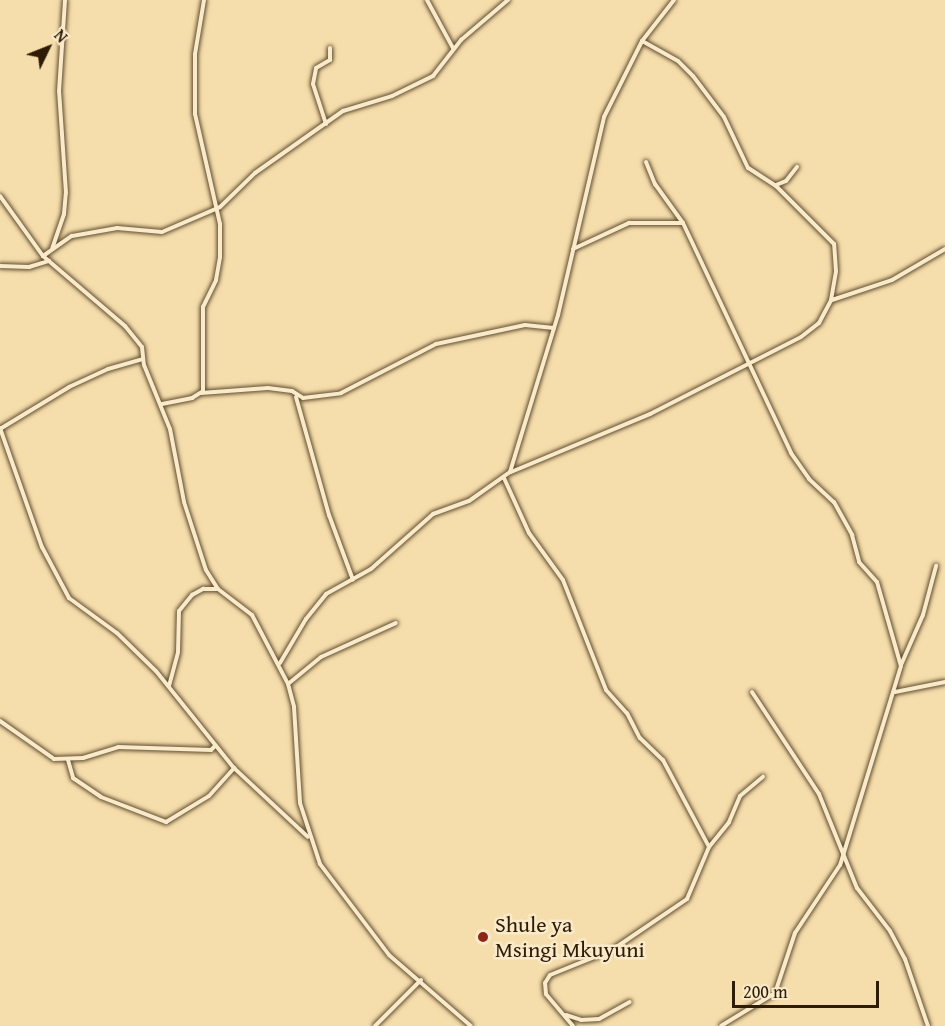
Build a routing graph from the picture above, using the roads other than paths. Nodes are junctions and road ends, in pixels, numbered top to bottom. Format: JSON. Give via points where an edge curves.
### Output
{"nodes":[{"id":1,"x":65,"y":0,"type":"edge"},
{"id":2,"x":204,"y":0,"type":"edge"},
{"id":3,"x":427,"y":0,"type":"edge"},
{"id":4,"x":508,"y":0,"type":"edge"},
{"id":5,"x":674,"y":0,"type":"edge"},
{"id":6,"x":642,"y":41,"type":"junction"},
{"id":7,"x":330,"y":48,"type":"dead end"},
{"id":8,"x":453,"y":48,"type":"junction"},
{"id":9,"x":326,"y":123,"type":"junction"},
{"id":10,"x":646,"y":162,"type":"dead end"},
{"id":11,"x":797,"y":167,"type":"dead end"},
{"id":12,"x":776,"y":186,"type":"junction"},
{"id":13,"x":0,"y":196,"type":"edge"},
{"id":14,"x":217,"y":208,"type":"junction"},
{"id":15,"x":684,"y":224,"type":"junction"},
{"id":16,"x":573,"y":249,"type":"junction"},
{"id":17,"x":945,"y":249,"type":"edge"},
{"id":18,"x":52,"y":250,"type":"junction"},
{"id":19,"x":44,"y":256,"type":"junction"},
{"id":20,"x":49,"y":261,"type":"junction"},
{"id":21,"x":0,"y":266,"type":"edge"},
{"id":22,"x":831,"y":300,"type":"junction"},
{"id":23,"x":554,"y":328,"type":"junction"},
{"id":24,"x":142,"y":359,"type":"junction"},
{"id":25,"x":749,"y":362,"type":"junction"},
{"id":26,"x":200,"y":393,"type":"junction"},
{"id":27,"x":297,"y":397,"type":"junction"},
{"id":28,"x":162,"y":404,"type":"junction"},
{"id":29,"x":0,"y":429,"type":"edge"},
{"id":30,"x":510,"y":472,"type":"junction"},
{"id":31,"x":504,"y":478,"type":"junction"},
{"id":32,"x":936,"y":566,"type":"dead end"},
{"id":33,"x":353,"y":580,"type":"junction"},
{"id":34,"x":218,"y":589,"type":"junction"},
{"id":35,"x":396,"y":623,"type":"dead end"},
{"id":36,"x":280,"y":663,"type":"junction"},
{"id":37,"x":901,"y":666,"type":"junction"},
{"id":38,"x":945,"y":682,"type":"edge"},
{"id":39,"x":288,"y":684,"type":"junction"},
{"id":40,"x":169,"y":686,"type":"junction"},
{"id":41,"x":752,"y":692,"type":"dead end"},
{"id":42,"x":895,"y":692,"type":"junction"},
{"id":43,"x":0,"y":721,"type":"edge"},
{"id":44,"x":215,"y":746,"type":"junction"},
{"id":45,"x":68,"y":760,"type":"junction"},
{"id":46,"x":234,"y":768,"type":"junction"},
{"id":47,"x":763,"y":777,"type":"dead end"},
{"id":48,"x":309,"y":837,"type":"junction"},
{"id":49,"x":709,"y":846,"type":"junction"},
{"id":50,"x":842,"y":859,"type":"junction"},
{"id":51,"x":421,"y":980,"type":"junction"},
{"id":52,"x":630,"y":1002,"type":"dead end"},
{"id":53,"x":563,"y":1013,"type":"junction"},
{"id":54,"x":375,"y":1026,"type":"edge"},
{"id":55,"x":471,"y":1026,"type":"edge"},
{"id":56,"x":573,"y":1026,"type":"edge"},
{"id":57,"x":721,"y":1026,"type":"edge"},
{"id":58,"x":928,"y":1026,"type":"edge"}],
"edges":[{"from":1,"to":18,"type":"street","via":[[59,91],[66,193],[64,214]]},
{"from":2,"to":14,"type":"street","via":[[195,54],[195,107]]},
{"from":3,"to":8,"type":"street"},
{"from":4,"to":8,"type":"street"},
{"from":5,"to":6,"type":"street"},
{"from":6,"to":12,"type":"street","via":[[678,61],[693,76],[724,117],[748,168]]},
{"from":6,"to":16,"type":"street","via":[[604,117]]},
{"from":7,"to":9,"type":"street","via":[[330,60],[316,68],[313,84]]},
{"from":8,"to":9,"type":"street","via":[[433,76],[392,96],[343,111]]},
{"from":9,"to":14,"type":"street","via":[[255,173]]},
{"from":10,"to":15,"type":"street","via":[[655,184]]},
{"from":11,"to":12,"type":"street","via":[[786,181]]},
{"from":12,"to":22,"type":"street","via":[[836,248]]},
{"from":13,"to":19,"type":"street"},
{"from":14,"to":18,"type":"street","via":[[162,232],[108,228],[72,236]]},
{"from":14,"to":26,"type":"street","via":[[220,256],[216,280],[203,307],[205,373]]},
{"from":15,"to":16,"type":"street","via":[[630,223]]},
{"from":15,"to":25,"type":"street"},
{"from":16,"to":23,"type":"street"},
{"from":17,"to":22,"type":"street","via":[[892,280]]},
{"from":18,"to":19,"type":"street"},
{"from":19,"to":20,"type":"street"},
{"from":20,"to":21,"type":"street","via":[[29,267]]},
{"from":20,"to":24,"type":"street","via":[[134,335],[142,347]]},
{"from":22,"to":25,"type":"street","via":[[810,332]]},
{"from":23,"to":27,"type":"street","via":[[525,325],[436,344],[378,371],[347,391]]},
{"from":23,"to":30,"type":"street"},
{"from":24,"to":28,"type":"street"},
{"from":24,"to":29,"type":"street","via":[[69,387]]},
{"from":25,"to":30,"type":"street","via":[[651,414],[552,458]]},
{"from":25,"to":37,"type":"street","via":[[791,453],[809,479],[834,502],[852,535],[859,562],[877,582]]},
{"from":26,"to":27,"type":"street","via":[[268,388],[292,391]]},
{"from":26,"to":28,"type":"street"},
{"from":27,"to":33,"type":"street","via":[[327,508]]},
{"from":28,"to":34,"type":"street","via":[[196,541]]},
{"from":29,"to":40,"type":"street","via":[[60,585],[69,598],[117,633]]},
{"from":30,"to":31,"type":"street"},
{"from":31,"to":33,"type":"street","via":[[469,501],[433,514]]},
{"from":31,"to":49,"type":"street","via":[[529,533],[563,580],[606,690],[627,713],[640,738],[663,760]]},
{"from":32,"to":37,"type":"street","via":[[923,615]]},
{"from":33,"to":36,"type":"street","via":[[319,602]]},
{"from":34,"to":36,"type":"street","via":[[248,610]]},
{"from":34,"to":40,"type":"street","via":[[198,592],[179,611],[178,652]]},
{"from":35,"to":39,"type":"street","via":[[321,657]]},
{"from":36,"to":39,"type":"street"},
{"from":37,"to":42,"type":"street"},
{"from":38,"to":42,"type":"street"},
{"from":39,"to":48,"type":"street","via":[[294,707],[300,803]]},
{"from":40,"to":44,"type":"street"},
{"from":41,"to":50,"type":"street","via":[[819,794]]},
{"from":42,"to":50,"type":"street"},
{"from":43,"to":45,"type":"street","via":[[47,756]]},
{"from":44,"to":45,"type":"street","via":[[212,750],[118,747]]},
{"from":44,"to":46,"type":"street"},
{"from":45,"to":46,"type":"street","via":[[73,778],[94,793],[166,822],[209,796]]},
{"from":46,"to":48,"type":"street"},
{"from":47,"to":49,"type":"street","via":[[745,788],[729,822]]},
{"from":48,"to":51,"type":"street","via":[[320,864],[380,946]]},
{"from":49,"to":53,"type":"street","via":[[687,899],[612,950],[550,975],[545,983],[546,994]]},
{"from":50,"to":57,"type":"street","via":[[795,933],[775,993]]},
{"from":50,"to":58,"type":"street","via":[[861,895],[890,931],[905,958]]},
{"from":51,"to":54,"type":"street"},
{"from":51,"to":55,"type":"street"},
{"from":52,"to":53,"type":"street","via":[[610,1016],[594,1020]]},
{"from":53,"to":56,"type":"street"}]}
